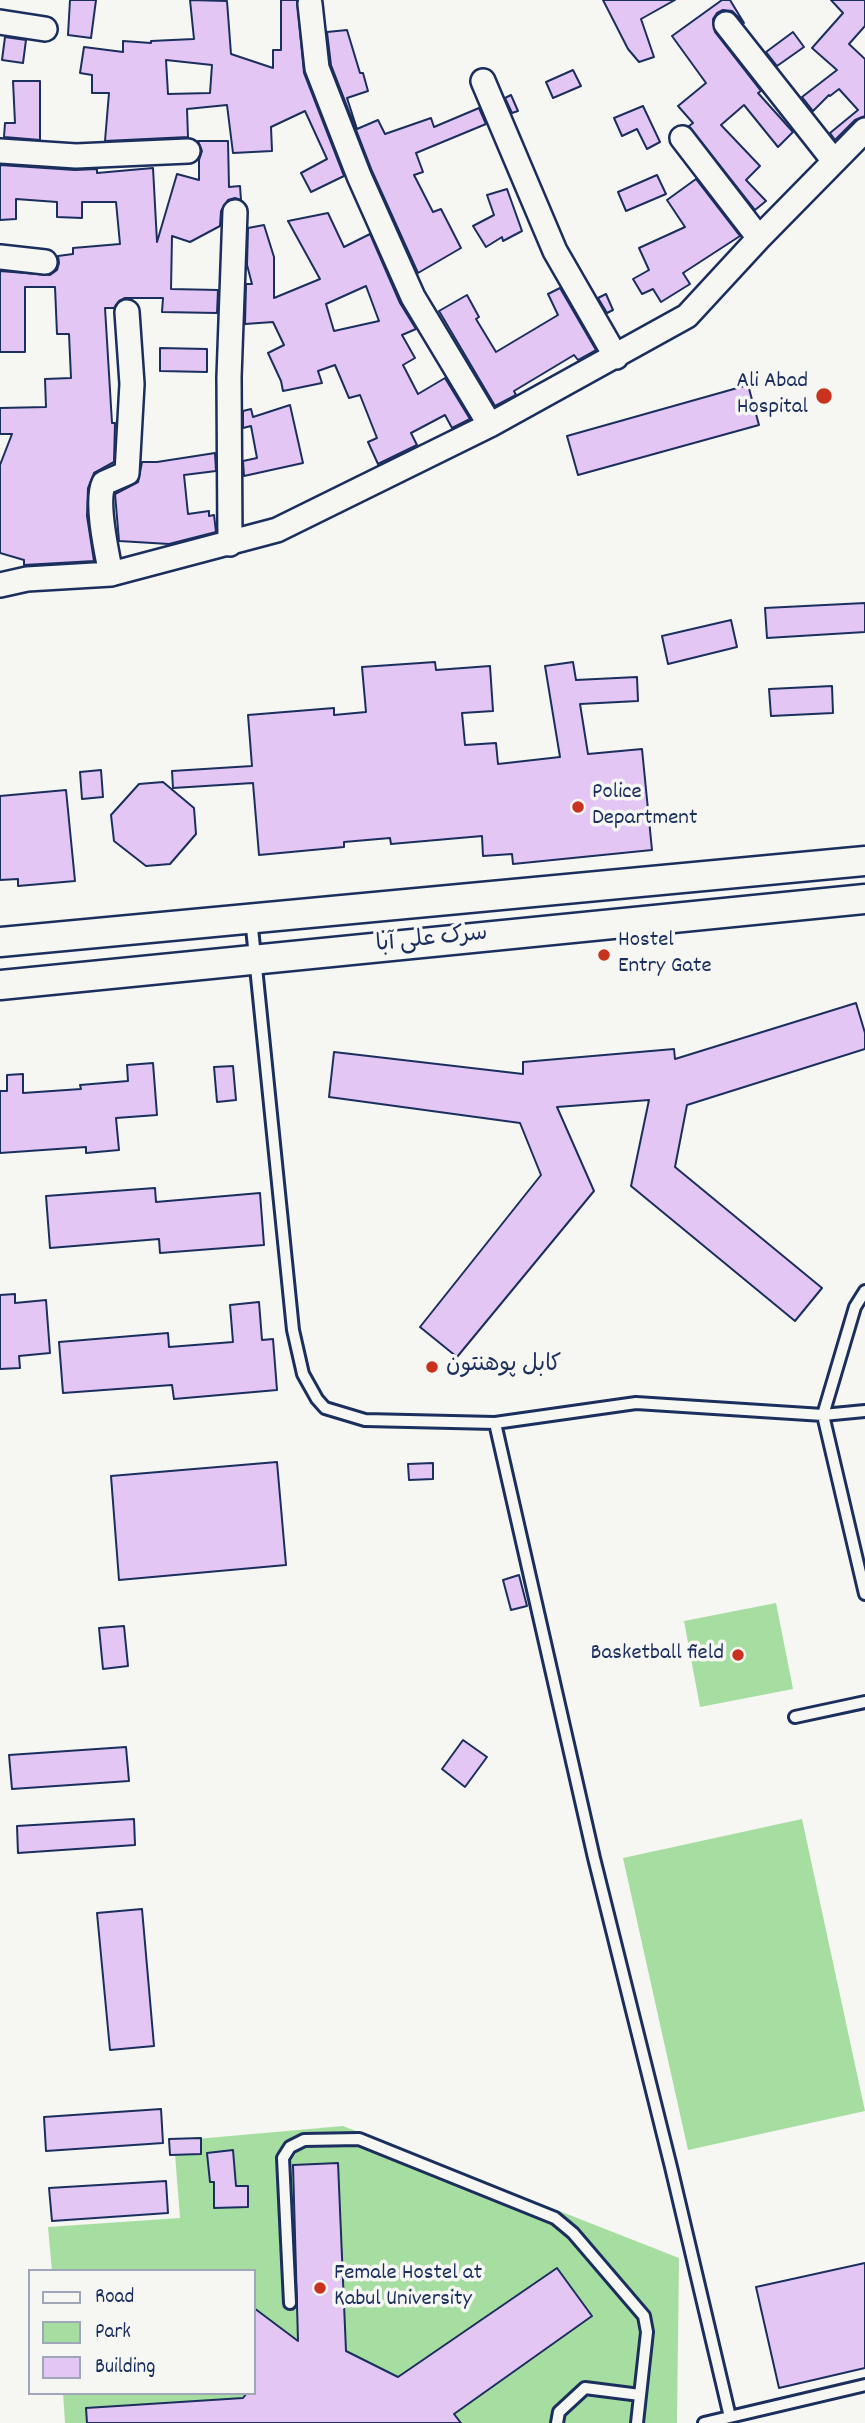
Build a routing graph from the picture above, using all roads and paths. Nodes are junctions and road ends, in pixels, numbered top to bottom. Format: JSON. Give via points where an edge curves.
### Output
{"nodes":[{"id":1,"x":310,"y":4,"type":"dead end"},
{"id":2,"x":0,"y":22,"type":"edge"},
{"id":3,"x":726,"y":24,"type":"dead end"},
{"id":4,"x":45,"y":29,"type":"dead end"},
{"id":5,"x":483,"y":81,"type":"dead end"},
{"id":6,"x":865,"y":130,"type":"edge"},
{"id":7,"x":682,"y":138,"type":"dead end"},
{"id":8,"x":188,"y":150,"type":"dead end"},
{"id":9,"x":0,"y":151,"type":"edge"},
{"id":10,"x":834,"y":161,"type":"junction"},
{"id":11,"x":235,"y":212,"type":"dead end"},
{"id":12,"x":759,"y":238,"type":"junction"},
{"id":13,"x":0,"y":257,"type":"edge"},
{"id":14,"x":45,"y":262,"type":"dead end"},
{"id":15,"x":127,"y":312,"type":"dead end"},
{"id":16,"x":616,"y":357,"type":"junction"},
{"id":17,"x":491,"y":425,"type":"junction"},
{"id":18,"x":230,"y":544,"type":"junction"},
{"id":19,"x":111,"y":574,"type":"junction"},
{"id":20,"x":0,"y":585,"type":"edge"},
{"id":21,"x":865,"y":861,"type":"edge"},
{"id":22,"x":579,"y":888,"type":"junction"},
{"id":23,"x":865,"y":899,"type":"edge"},
{"id":24,"x":251,"y":918,"type":"junction"},
{"id":25,"x":583,"y":926,"type":"junction"},
{"id":26,"x":0,"y":942,"type":"edge"},
{"id":27,"x":256,"y":958,"type":"junction"},
{"id":28,"x":0,"y":985,"type":"edge"},
{"id":29,"x":865,"y":1291,"type":"edge"},
{"id":30,"x":865,"y":1411,"type":"edge"},
{"id":31,"x":823,"y":1415,"type":"junction"},
{"id":32,"x":495,"y":1423,"type":"junction"},
{"id":33,"x":865,"y":1594,"type":"edge"},
{"id":34,"x":865,"y":1702,"type":"edge"},
{"id":35,"x":795,"y":1717,"type":"dead end"},
{"id":36,"x":290,"y":2303,"type":"dead end"},
{"id":37,"x":865,"y":2385,"type":"edge"},
{"id":38,"x":640,"y":2395,"type":"junction"},
{"id":39,"x":730,"y":2417,"type":"junction"},
{"id":40,"x":557,"y":2423,"type":"edge"},
{"id":41,"x":637,"y":2423,"type":"edge"},
{"id":42,"x":704,"y":2423,"type":"edge"}],
"edges":[{"from":1,"to":17,"type":"street","via":[[317,68],[359,176],[413,297]]},
{"from":2,"to":4,"type":"street"},
{"from":3,"to":10,"type":"street"},
{"from":5,"to":16,"type":"street","via":[[555,251]]},
{"from":6,"to":10,"type":"street"},
{"from":7,"to":12,"type":"street"},
{"from":8,"to":9,"type":"street","via":[[76,156]]},
{"from":10,"to":12,"type":"street"},
{"from":11,"to":18,"type":"street","via":[[229,377]]},
{"from":12,"to":16,"type":"street","via":[[687,316]]},
{"from":13,"to":14,"type":"street"},
{"from":15,"to":19,"type":"street","via":[[132,384],[127,473],[104,483],[101,495]]},
{"from":16,"to":17,"type":"street"},
{"from":17,"to":18,"type":"street","via":[[277,530]]},
{"from":18,"to":19,"type":"street"},
{"from":19,"to":20,"type":"street"},
{"from":21,"to":22,"type":"street"},
{"from":22,"to":24,"type":"street"},
{"from":22,"to":25,"type":"street"},
{"from":23,"to":25,"type":"street","name":"سرک علی آبا"},
{"from":24,"to":26,"type":"street"},
{"from":24,"to":27,"type":"lane"},
{"from":25,"to":27,"type":"street","name":"سرک علی آبا"},
{"from":27,"to":28,"type":"street","name":"سرک علی آبا"},
{"from":27,"to":32,"type":"lane","via":[[293,1330],[309,1389],[325,1408],[365,1420]]},
{"from":29,"to":31,"type":"lane","via":[[855,1307]]},
{"from":30,"to":31,"type":"lane"},
{"from":31,"to":32,"type":"lane","via":[[636,1403]]},
{"from":31,"to":33,"type":"lane"},
{"from":32,"to":39,"type":"lane","via":[[594,1858]]},
{"from":34,"to":35,"type":"lane"},
{"from":36,"to":38,"type":"lane","via":[[283,2158],[289,2147],[304,2140],[359,2139],[555,2218],[573,2233],[644,2316],[647,2332]]},
{"from":37,"to":39,"type":"lane"},
{"from":38,"to":40,"type":"lane","via":[[586,2388],[559,2412]]},
{"from":38,"to":41,"type":"lane"},
{"from":39,"to":42,"type":"lane"}]}
